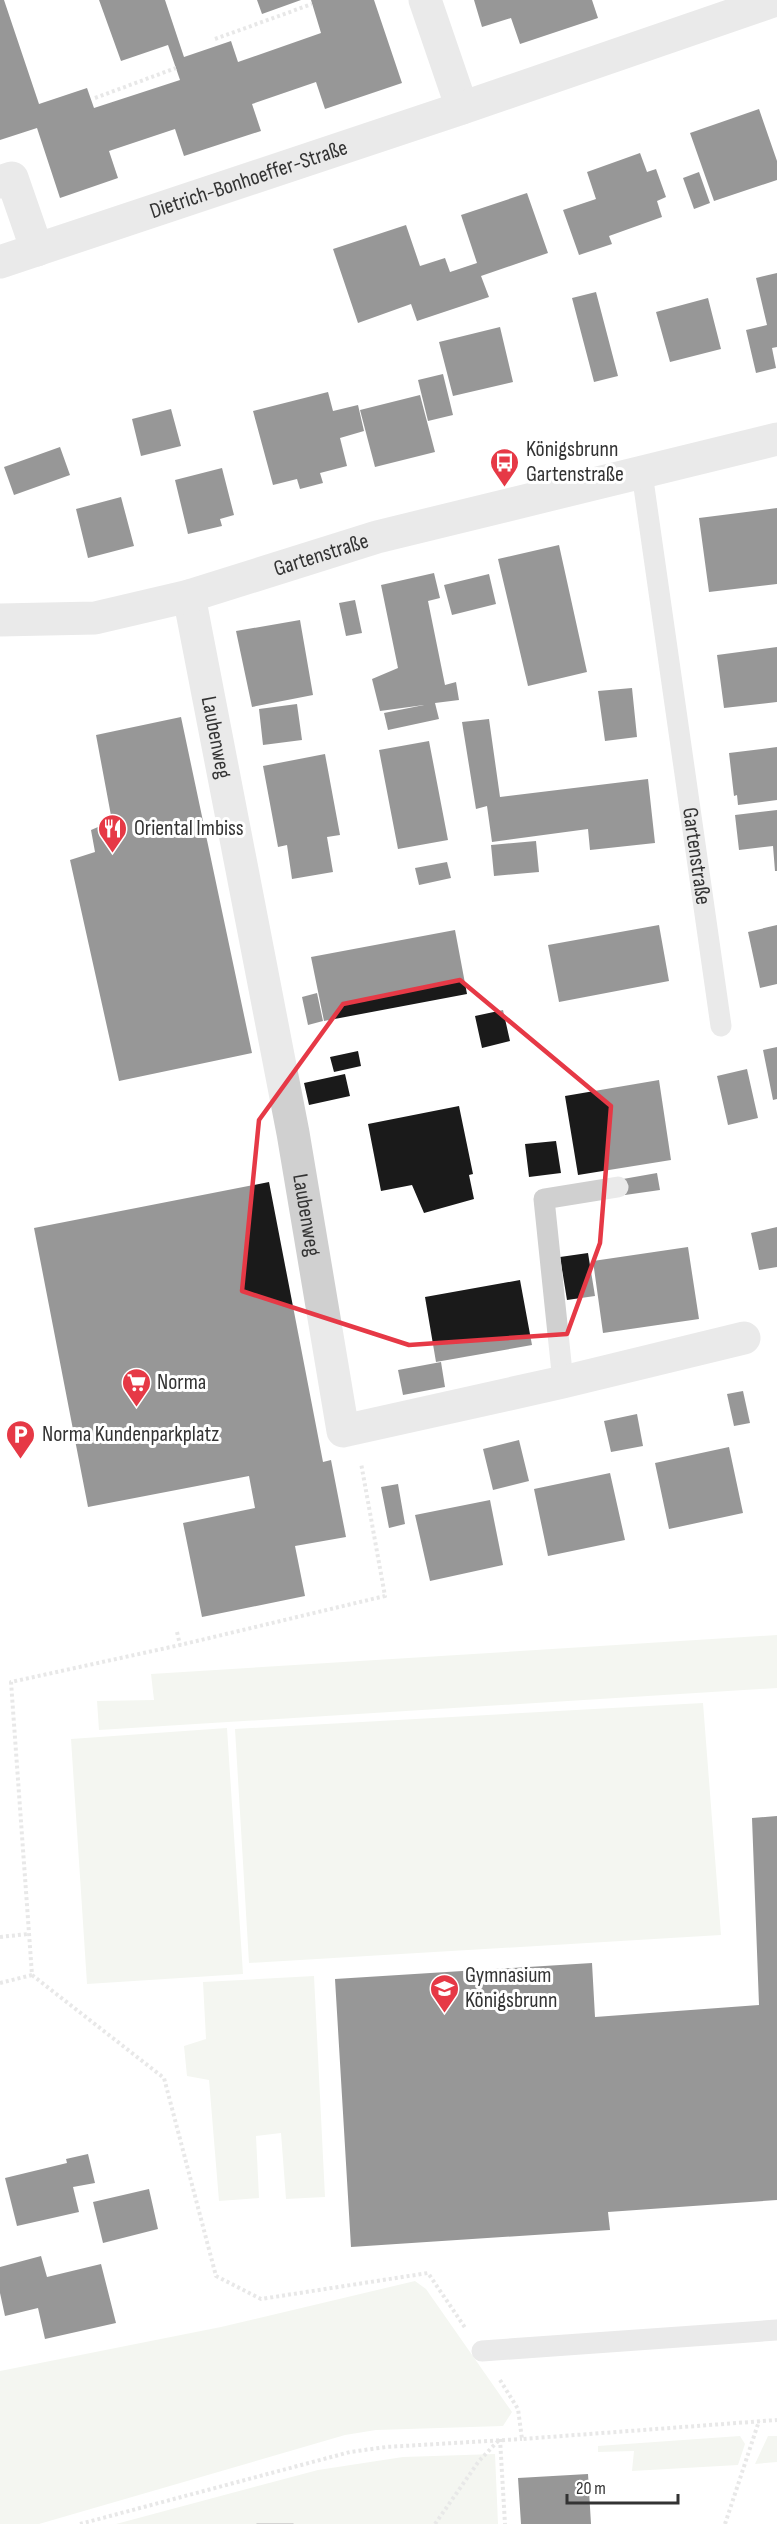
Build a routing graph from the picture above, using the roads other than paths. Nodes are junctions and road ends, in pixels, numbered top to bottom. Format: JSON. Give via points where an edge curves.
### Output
{"nodes":[{"id":1,"x":425,"y":0,"type":"edge"},
{"id":2,"x":776,"y":0,"type":"edge"},
{"id":3,"x":462,"y":108,"type":"junction"},
{"id":4,"x":0,"y":182,"type":"edge"},
{"id":5,"x":37,"y":250,"type":"junction"},
{"id":6,"x":0,"y":262,"type":"edge"},
{"id":7,"x":777,"y":439,"type":"edge"},
{"id":8,"x":642,"y":473,"type":"junction"},
{"id":9,"x":189,"y":596,"type":"junction"},
{"id":10,"x":0,"y":620,"type":"edge"},
{"id":11,"x":721,"y":1026,"type":"dead end"},
{"id":12,"x":618,"y":1187,"type":"dead end"},
{"id":13,"x":744,"y":1338,"type":"dead end"},
{"id":14,"x":563,"y":1382,"type":"junction"},
{"id":15,"x":777,"y":2330,"type":"edge"},
{"id":16,"x":482,"y":2351,"type":"road end"}],
"edges":[{"from":1,"to":3,"type":"street"},
{"from":2,"to":3,"type":"street","name":"Dietrich-Bonhoeffer-Straße"},
{"from":3,"to":5,"type":"street","name":"Dietrich-Bonhoeffer-Straße"},
{"from":4,"to":5,"type":"street","via":[[12,178]]},
{"from":5,"to":6,"type":"street","name":"Dietrich-Bonhoeffer-Straße"},
{"from":7,"to":8,"type":"street","name":"Gartenstraße"},
{"from":8,"to":9,"type":"street","name":"Gartenstraße","via":[[377,537]]},
{"from":8,"to":11,"type":"lane","name":"Gartenstraße"},
{"from":9,"to":10,"type":"street","name":"Gartenstraße","via":[[95,618]]},
{"from":9,"to":14,"type":"street","name":"Laubenweg","via":[[293,1133],[343,1431]]},
{"from":12,"to":14,"type":"lane","via":[[544,1199]]},
{"from":13,"to":14,"type":"street"},
{"from":15,"to":16,"type":"lane"}]}
